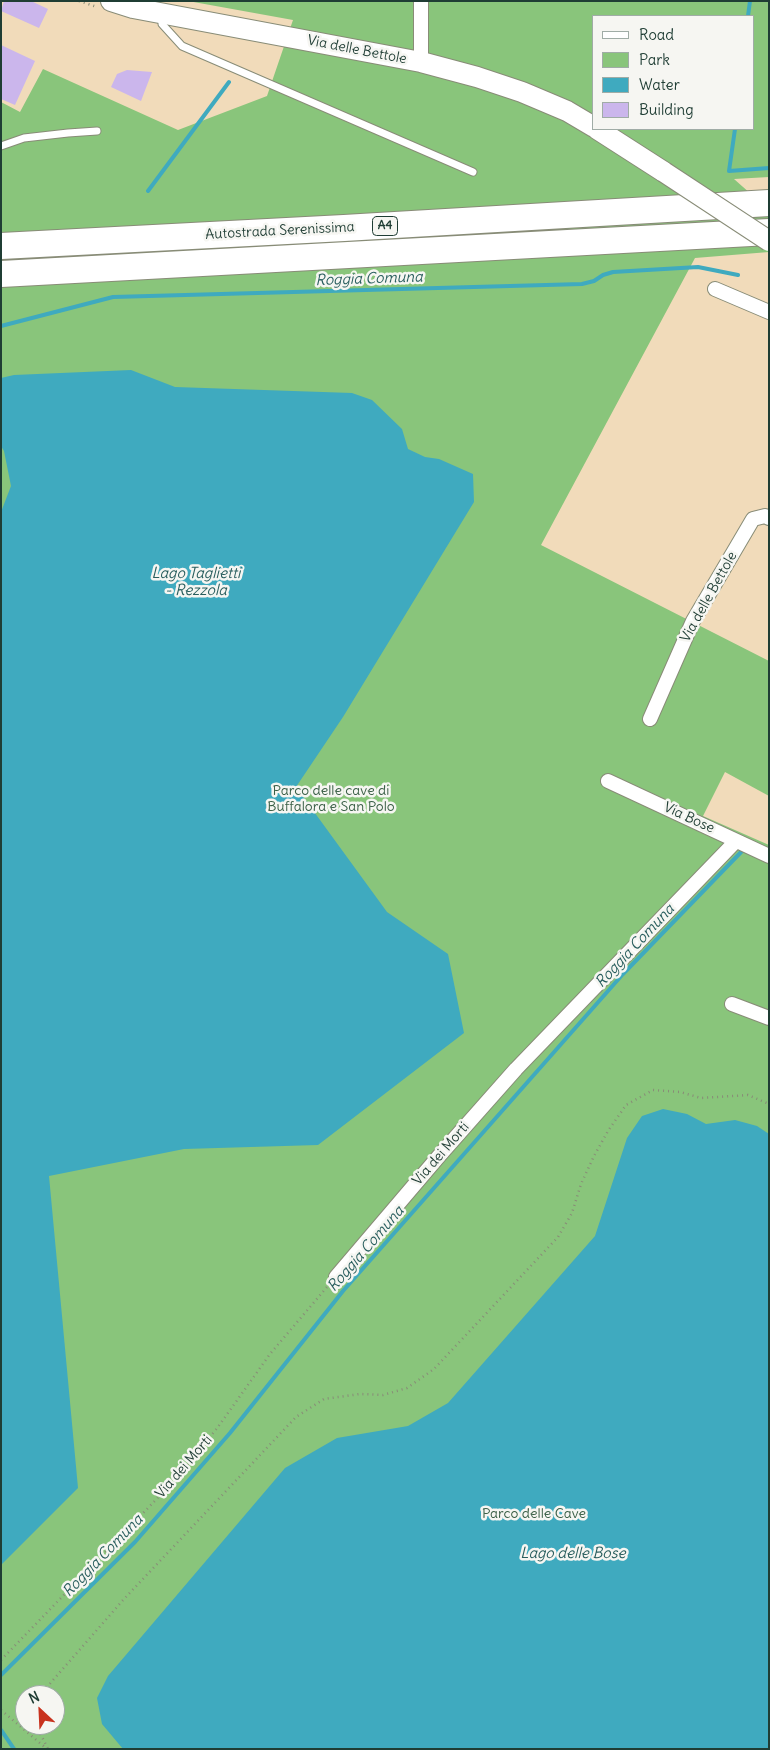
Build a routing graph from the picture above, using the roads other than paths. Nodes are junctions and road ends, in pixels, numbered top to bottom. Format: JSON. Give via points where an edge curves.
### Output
{"nodes":[{"id":1,"x":421,"y":1,"type":"edge"},
{"id":2,"x":108,"y":5,"type":"edge"},
{"id":3,"x":162,"y":13,"type":"junction"},
{"id":4,"x":422,"y":62,"type":"junction"},
{"id":5,"x":592,"y":126,"type":"edge"},
{"id":6,"x":599,"y":130,"type":"edge"},
{"id":7,"x":97,"y":132,"type":"dead end"},
{"id":8,"x":1,"y":146,"type":"edge"},
{"id":9,"x":473,"y":172,"type":"dead end"},
{"id":10,"x":769,"y":203,"type":"edge"},
{"id":11,"x":769,"y":232,"type":"edge"},
{"id":12,"x":769,"y":241,"type":"edge"},
{"id":13,"x":1,"y":246,"type":"edge"},
{"id":14,"x":1,"y":274,"type":"edge"},
{"id":15,"x":715,"y":289,"type":"dead end"},
{"id":16,"x":769,"y":312,"type":"edge"},
{"id":17,"x":769,"y":518,"type":"edge"},
{"id":18,"x":650,"y":719,"type":"dead end"},
{"id":19,"x":608,"y":781,"type":"dead end"},
{"id":20,"x":736,"y":841,"type":"junction"},
{"id":21,"x":769,"y":856,"type":"edge"},
{"id":22,"x":732,"y":1004,"type":"dead end"},
{"id":23,"x":769,"y":1018,"type":"edge"},
{"id":24,"x":336,"y":1276,"type":"road end"}],
"edges":[{"from":1,"to":4,"type":"street"},
{"from":2,"to":3,"type":"main road","name":"Via delle Bettole"},
{"from":3,"to":4,"type":"main road","name":"Via delle Bettole"},
{"from":3,"to":9,"type":"lane","via":[[162,24],[182,46]]},
{"from":4,"to":5,"type":"main road","name":"Via delle Bettole","via":[[522,92]]},
{"from":6,"to":12,"type":"main road","bridge":true},
{"from":7,"to":8,"type":"lane","via":[[24,138]]},
{"from":10,"to":13,"type":"highway","name":"Autostrada Serenissima","number":"A4"},
{"from":11,"to":14,"type":"highway","name":"Autostrada Serenissima","number":"A4"},
{"from":15,"to":16,"type":"street"},
{"from":17,"to":18,"type":"street","name":"Via delle Bettole","via":[[753,519],[693,620]]},
{"from":19,"to":20,"type":"street","name":"Via Bose"},
{"from":20,"to":21,"type":"street","name":"Via Bose"},
{"from":20,"to":24,"type":"street","name":"Via dei Morti","via":[[516,1069]]},
{"from":22,"to":23,"type":"street"}]}
